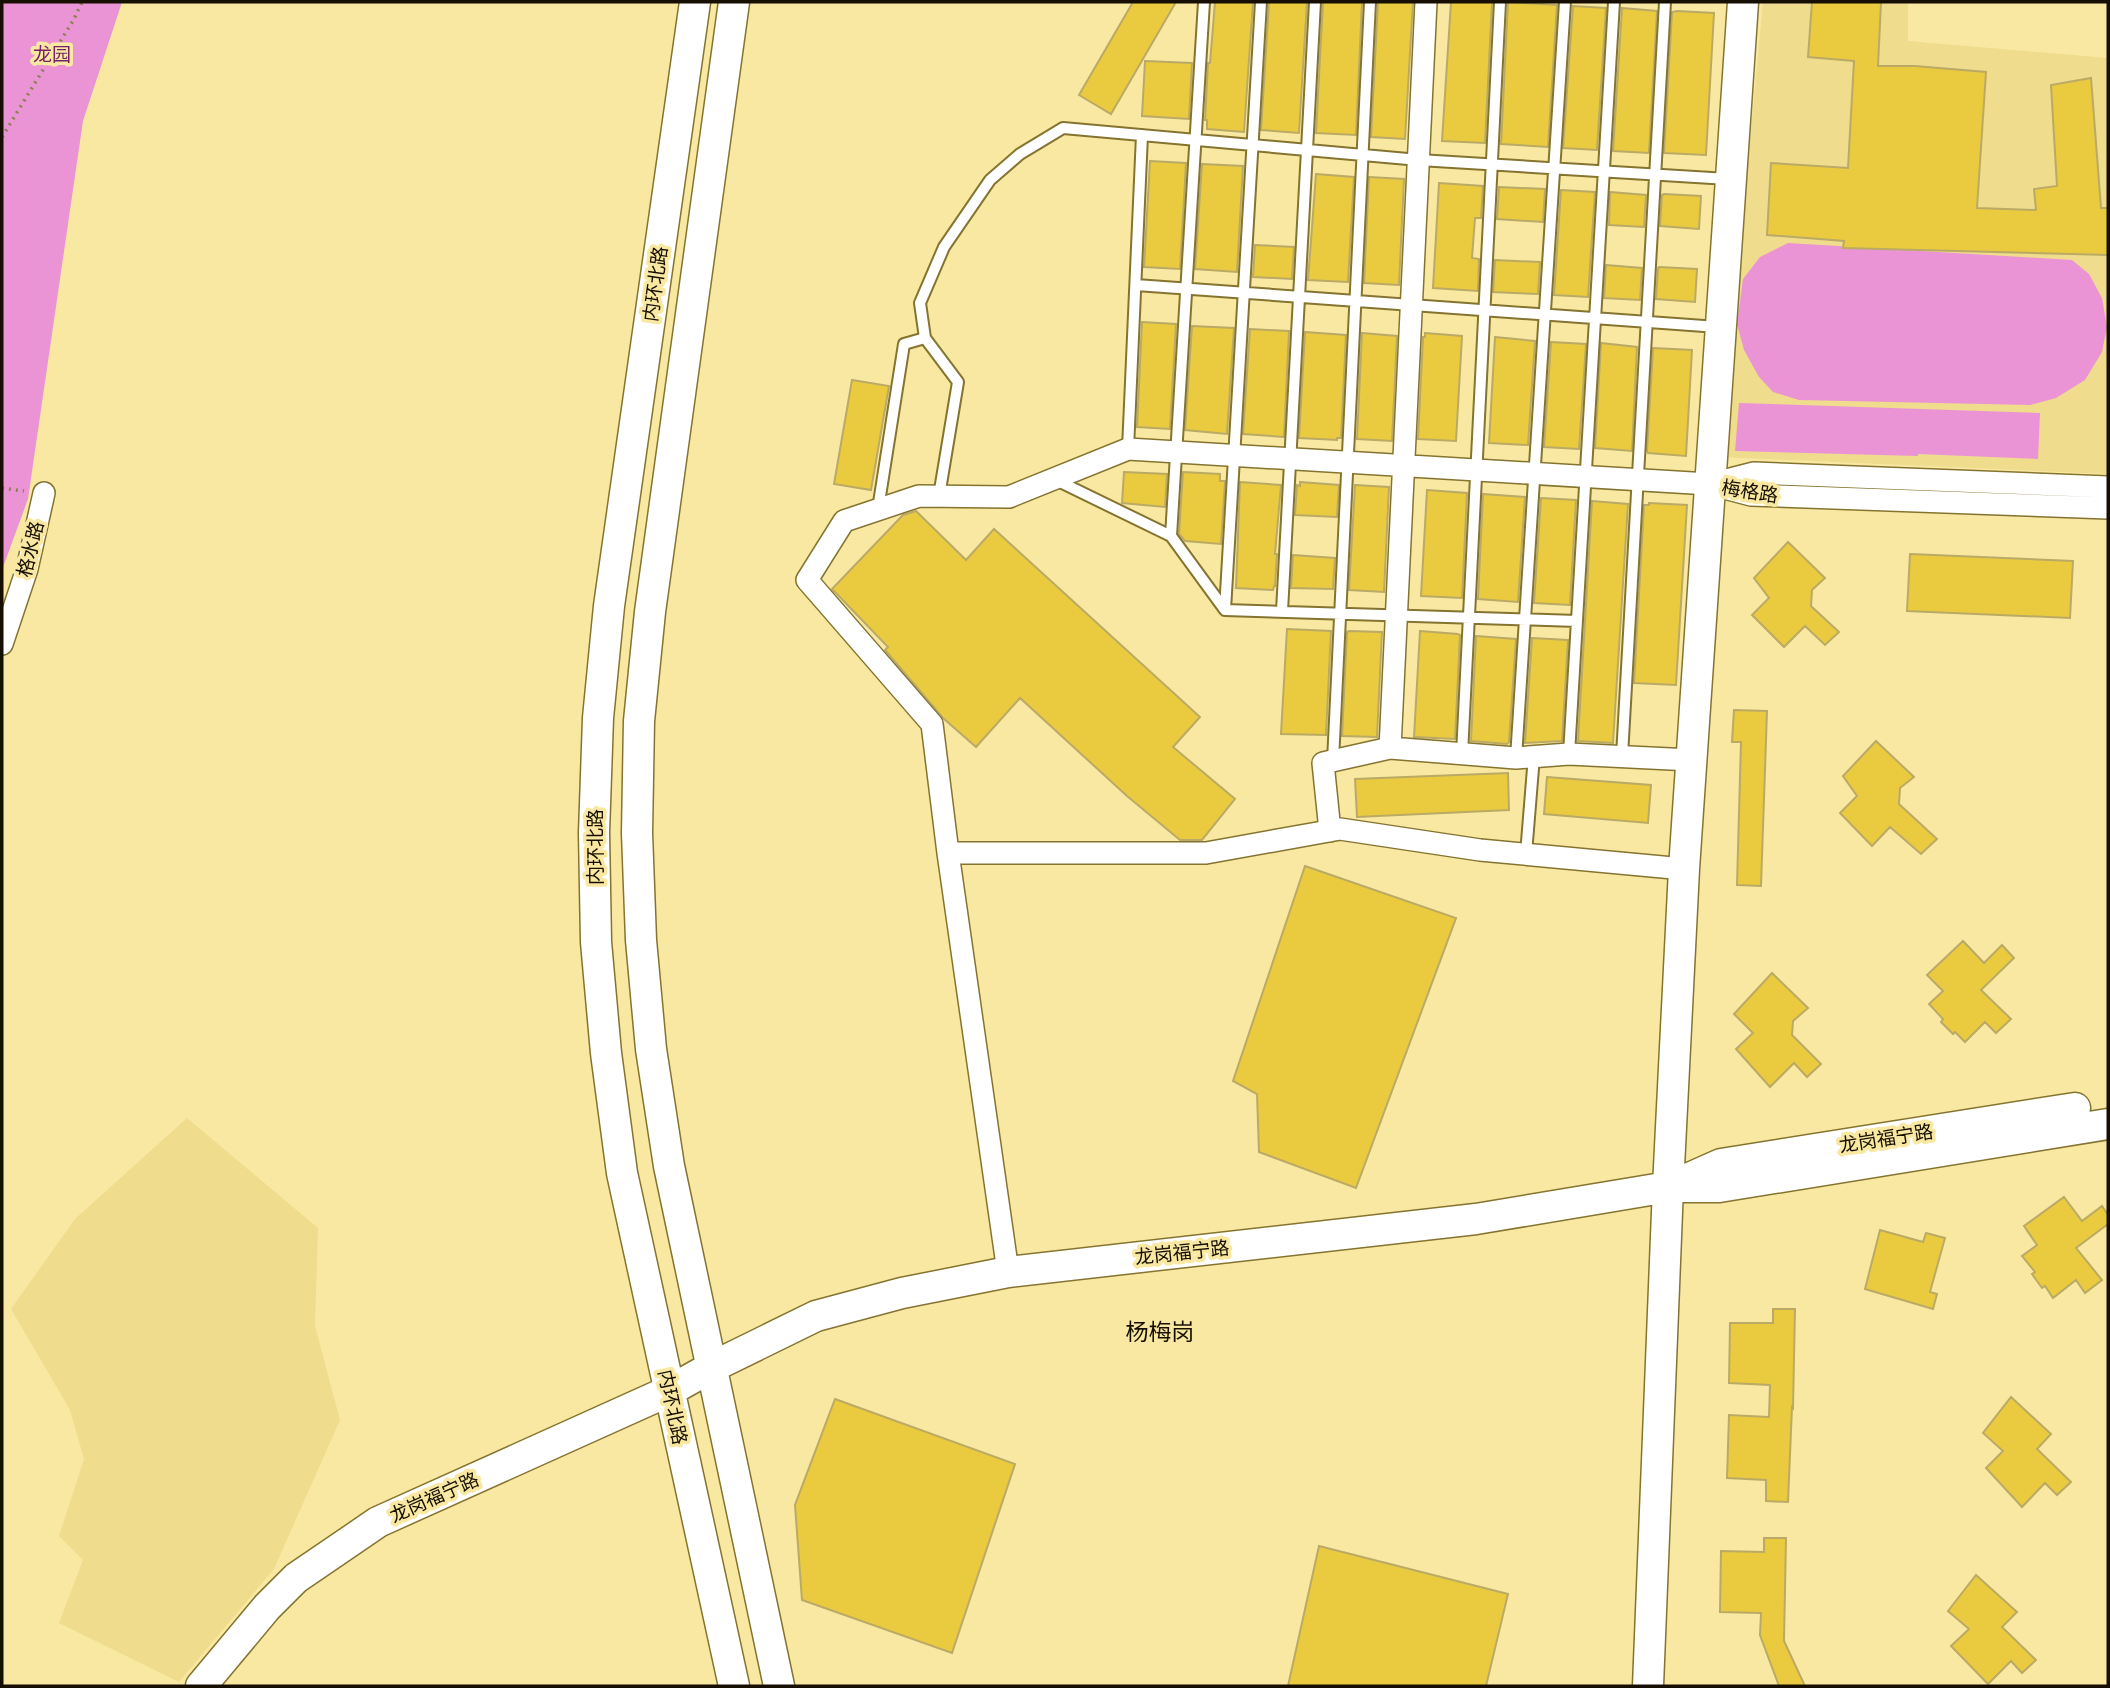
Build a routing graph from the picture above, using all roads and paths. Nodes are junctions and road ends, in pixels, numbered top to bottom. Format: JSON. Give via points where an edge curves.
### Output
{"nodes":[{"id":1,"x":82,"y":2,"type":"edge"},
{"id":2,"x":695,"y":2,"type":"edge"},
{"id":3,"x":734,"y":2,"type":"edge"},
{"id":4,"x":1204,"y":2,"type":"edge"},
{"id":5,"x":1261,"y":2,"type":"edge"},
{"id":6,"x":1315,"y":2,"type":"edge"},
{"id":7,"x":1370,"y":2,"type":"edge"},
{"id":8,"x":1426,"y":2,"type":"edge"},
{"id":9,"x":1500,"y":2,"type":"edge"},
{"id":10,"x":1565,"y":2,"type":"edge"},
{"id":11,"x":1614,"y":2,"type":"edge"},
{"id":12,"x":1665,"y":2,"type":"edge"},
{"id":13,"x":1743,"y":2,"type":"edge"},
{"id":14,"x":1142,"y":135,"type":"junction"},
{"id":15,"x":2,"y":136,"type":"edge"},
{"id":16,"x":1196,"y":140,"type":"junction"},
{"id":17,"x":1253,"y":145,"type":"junction"},
{"id":18,"x":1307,"y":150,"type":"junction"},
{"id":19,"x":1362,"y":155,"type":"junction"},
{"id":20,"x":1419,"y":160,"type":"junction"},
{"id":21,"x":1492,"y":164,"type":"junction"},
{"id":22,"x":1554,"y":168,"type":"junction"},
{"id":23,"x":1603,"y":171,"type":"junction"},
{"id":24,"x":1656,"y":175,"type":"junction"},
{"id":25,"x":1731,"y":179,"type":"junction"},
{"id":26,"x":1136,"y":285,"type":"junction"},
{"id":27,"x":1186,"y":289,"type":"junction"},
{"id":28,"x":1244,"y":293,"type":"junction"},
{"id":29,"x":1299,"y":298,"type":"junction"},
{"id":30,"x":1355,"y":302,"type":"junction"},
{"id":31,"x":1412,"y":306,"type":"junction"},
{"id":32,"x":1484,"y":311,"type":"junction"},
{"id":33,"x":1545,"y":315,"type":"junction"},
{"id":34,"x":1595,"y":318,"type":"junction"},
{"id":35,"x":1647,"y":322,"type":"junction"},
{"id":36,"x":1720,"y":327,"type":"junction"},
{"id":37,"x":925,"y":338,"type":"junction"},
{"id":38,"x":1128,"y":449,"type":"junction"},
{"id":39,"x":1176,"y":452,"type":"junction"},
{"id":40,"x":1234,"y":455,"type":"junction"},
{"id":41,"x":1290,"y":458,"type":"junction"},
{"id":42,"x":1348,"y":462,"type":"junction"},
{"id":43,"x":1404,"y":465,"type":"junction"},
{"id":44,"x":1476,"y":470,"type":"junction"},
{"id":45,"x":1534,"y":473,"type":"junction"},
{"id":46,"x":1585,"y":477,"type":"junction"},
{"id":47,"x":1054,"y":478,"type":"junction"},
{"id":48,"x":1638,"y":480,"type":"junction"},
{"id":49,"x":1709,"y":484,"type":"junction"},
{"id":50,"x":2108,"y":487,"type":"edge"},
{"id":51,"x":44,"y":494,"type":"dead end"},
{"id":52,"x":939,"y":496,"type":"junction"},
{"id":53,"x":2108,"y":508,"type":"edge"},
{"id":54,"x":878,"y":509,"type":"junction"},
{"id":55,"x":1171,"y":536,"type":"junction"},
{"id":56,"x":1224,"y":610,"type":"junction"},
{"id":57,"x":1282,"y":611,"type":"junction"},
{"id":58,"x":1340,"y":613,"type":"junction"},
{"id":59,"x":1397,"y":615,"type":"junction"},
{"id":60,"x":1469,"y":618,"type":"junction"},
{"id":61,"x":1525,"y":620,"type":"junction"},
{"id":62,"x":1577,"y":621,"type":"junction"},
{"id":63,"x":2,"y":644,"type":"edge"},
{"id":64,"x":1390,"y":748,"type":"junction"},
{"id":65,"x":1462,"y":754,"type":"junction"},
{"id":66,"x":1569,"y":754,"type":"junction"},
{"id":67,"x":1622,"y":756,"type":"junction"},
{"id":68,"x":1525,"y":757,"type":"junction"},
{"id":69,"x":1691,"y":760,"type":"junction"},
{"id":70,"x":1333,"y":761,"type":"junction"},
{"id":71,"x":1330,"y":831,"type":"junction"},
{"id":72,"x":948,"y":853,"type":"junction"},
{"id":73,"x":1526,"y":854,"type":"junction"},
{"id":74,"x":1684,"y":869,"type":"junction"},
{"id":75,"x":2108,"y":1103,"type":"edge"},
{"id":76,"x":2108,"y":1124,"type":"edge"},
{"id":77,"x":1668,"y":1187,"type":"junction"},
{"id":78,"x":1008,"y":1272,"type":"junction"},
{"id":79,"x":710,"y":1368,"type":"junction"},
{"id":80,"x":671,"y":1400,"type":"junction"},
{"id":81,"x":201,"y":1686,"type":"edge"},
{"id":82,"x":226,"y":1686,"type":"edge"},
{"id":83,"x":734,"y":1686,"type":"edge"},
{"id":84,"x":779,"y":1686,"type":"edge"},
{"id":85,"x":1648,"y":1686,"type":"edge"}],
"edges":[{"from":1,"to":15,"type":"path"},
{"from":2,"to":80,"type":"street","name":"内环北路","via":[[609,606],[598,718],[594,833],[596,942],[607,1067],[622,1173]]},
{"from":3,"to":79,"type":"street","name":"内环北路","via":[[650,612],[638,763],[640,940],[651,1049],[668,1166]]},
{"from":4,"to":16,"type":"lane"},
{"from":5,"to":17,"type":"lane"},
{"from":6,"to":18,"type":"lane"},
{"from":7,"to":19,"type":"lane"},
{"from":8,"to":20,"type":"street"},
{"from":9,"to":21,"type":"lane"},
{"from":10,"to":22,"type":"lane"},
{"from":11,"to":23,"type":"lane"},
{"from":12,"to":24,"type":"lane"},
{"from":13,"to":25,"type":"street"},
{"from":14,"to":16,"type":"lane"},
{"from":14,"to":26,"type":"lane"},
{"from":14,"to":37,"type":"lane","via":[[1063,128],[1020,154],[990,180],[944,247],[920,303]]},
{"from":16,"to":17,"type":"lane"},
{"from":16,"to":27,"type":"lane"},
{"from":17,"to":18,"type":"lane"},
{"from":17,"to":28,"type":"lane"},
{"from":18,"to":19,"type":"lane"},
{"from":18,"to":29,"type":"lane"},
{"from":19,"to":20,"type":"lane"},
{"from":19,"to":30,"type":"lane"},
{"from":20,"to":21,"type":"lane"},
{"from":20,"to":31,"type":"street"},
{"from":21,"to":22,"type":"lane"},
{"from":21,"to":32,"type":"lane"},
{"from":22,"to":23,"type":"lane"},
{"from":22,"to":33,"type":"lane"},
{"from":23,"to":24,"type":"lane"},
{"from":23,"to":34,"type":"lane"},
{"from":24,"to":25,"type":"lane"},
{"from":24,"to":35,"type":"lane"},
{"from":25,"to":36,"type":"street"},
{"from":26,"to":27,"type":"lane"},
{"from":26,"to":38,"type":"lane"},
{"from":27,"to":28,"type":"lane"},
{"from":27,"to":39,"type":"lane"},
{"from":28,"to":29,"type":"lane"},
{"from":28,"to":40,"type":"lane"},
{"from":29,"to":30,"type":"lane"},
{"from":29,"to":41,"type":"lane"},
{"from":30,"to":31,"type":"lane"},
{"from":30,"to":42,"type":"lane"},
{"from":31,"to":32,"type":"lane"},
{"from":31,"to":43,"type":"street"},
{"from":32,"to":33,"type":"lane"},
{"from":32,"to":44,"type":"lane"},
{"from":33,"to":34,"type":"lane"},
{"from":33,"to":45,"type":"lane"},
{"from":34,"to":35,"type":"lane"},
{"from":34,"to":46,"type":"lane"},
{"from":35,"to":36,"type":"lane"},
{"from":35,"to":48,"type":"lane"},
{"from":36,"to":49,"type":"street"},
{"from":37,"to":52,"type":"lane","via":[[958,382]]},
{"from":37,"to":54,"type":"lane","via":[[904,344]]},
{"from":38,"to":39,"type":"street"},
{"from":38,"to":47,"type":"street"},
{"from":39,"to":40,"type":"street"},
{"from":39,"to":55,"type":"lane"},
{"from":40,"to":41,"type":"street"},
{"from":40,"to":56,"type":"lane"},
{"from":41,"to":42,"type":"street"},
{"from":41,"to":57,"type":"lane"},
{"from":42,"to":43,"type":"street"},
{"from":42,"to":58,"type":"lane"},
{"from":43,"to":44,"type":"street"},
{"from":43,"to":59,"type":"street"},
{"from":44,"to":45,"type":"street"},
{"from":44,"to":60,"type":"lane"},
{"from":45,"to":46,"type":"street"},
{"from":45,"to":61,"type":"lane"},
{"from":46,"to":48,"type":"street"},
{"from":46,"to":62,"type":"lane"},
{"from":47,"to":52,"type":"street","via":[[1009,496]]},
{"from":47,"to":55,"type":"lane"},
{"from":48,"to":49,"type":"street"},
{"from":48,"to":67,"type":"lane"},
{"from":49,"to":50,"type":"street","name":"梅格路","via":[[1754,473]]},
{"from":49,"to":53,"type":"street","name":"梅格路","via":[[1751,495]]},
{"from":49,"to":69,"type":"street"},
{"from":51,"to":63,"type":"street","name":"格水路","via":[[27,569]]},
{"from":52,"to":54,"type":"street","via":[[919,496]]},
{"from":54,"to":72,"type":"street","via":[[844,522],[807,580],[932,724]]},
{"from":55,"to":56,"type":"lane"},
{"from":56,"to":57,"type":"lane"},
{"from":57,"to":58,"type":"lane"},
{"from":58,"to":59,"type":"lane"},
{"from":58,"to":70,"type":"lane"},
{"from":59,"to":60,"type":"lane"},
{"from":59,"to":64,"type":"street"},
{"from":60,"to":61,"type":"lane"},
{"from":60,"to":65,"type":"lane"},
{"from":61,"to":62,"type":"lane"},
{"from":61,"to":68,"type":"lane"},
{"from":62,"to":66,"type":"lane"},
{"from":64,"to":65,"type":"street"},
{"from":64,"to":70,"type":"street"},
{"from":65,"to":68,"type":"street"},
{"from":66,"to":67,"type":"street"},
{"from":66,"to":68,"type":"street"},
{"from":67,"to":69,"type":"street"},
{"from":68,"to":73,"type":"lane"},
{"from":69,"to":74,"type":"street"},
{"from":70,"to":71,"type":"street","via":[[1323,763]]},
{"from":71,"to":72,"type":"street","via":[[1206,853]]},
{"from":71,"to":73,"type":"street"},
{"from":72,"to":78,"type":"street"},
{"from":73,"to":74,"type":"street"},
{"from":74,"to":77,"type":"street"},
{"from":75,"to":77,"type":"street","name":"龙岗福宁路","via":[[1721,1164]]},
{"from":76,"to":77,"type":"street","name":"龙岗福宁路","via":[[1719,1187]]},
{"from":77,"to":78,"type":"street","name":"龙岗福宁路","via":[[1476,1219]]},
{"from":77,"to":85,"type":"street"},
{"from":78,"to":79,"type":"street","name":"龙岗福宁路","via":[[816,1316]]},
{"from":79,"to":80,"type":"street","name":"龙岗福宁路"},
{"from":79,"to":84,"type":"street","name":"内环北路"},
{"from":80,"to":81,"type":"street","name":"龙岗福宁路","via":[[378,1522],[296,1578]]},
{"from":80,"to":82,"type":"street","name":"龙岗福宁路","via":[[382,1538],[306,1596]]},
{"from":80,"to":83,"type":"street","name":"内环北路"}]}
